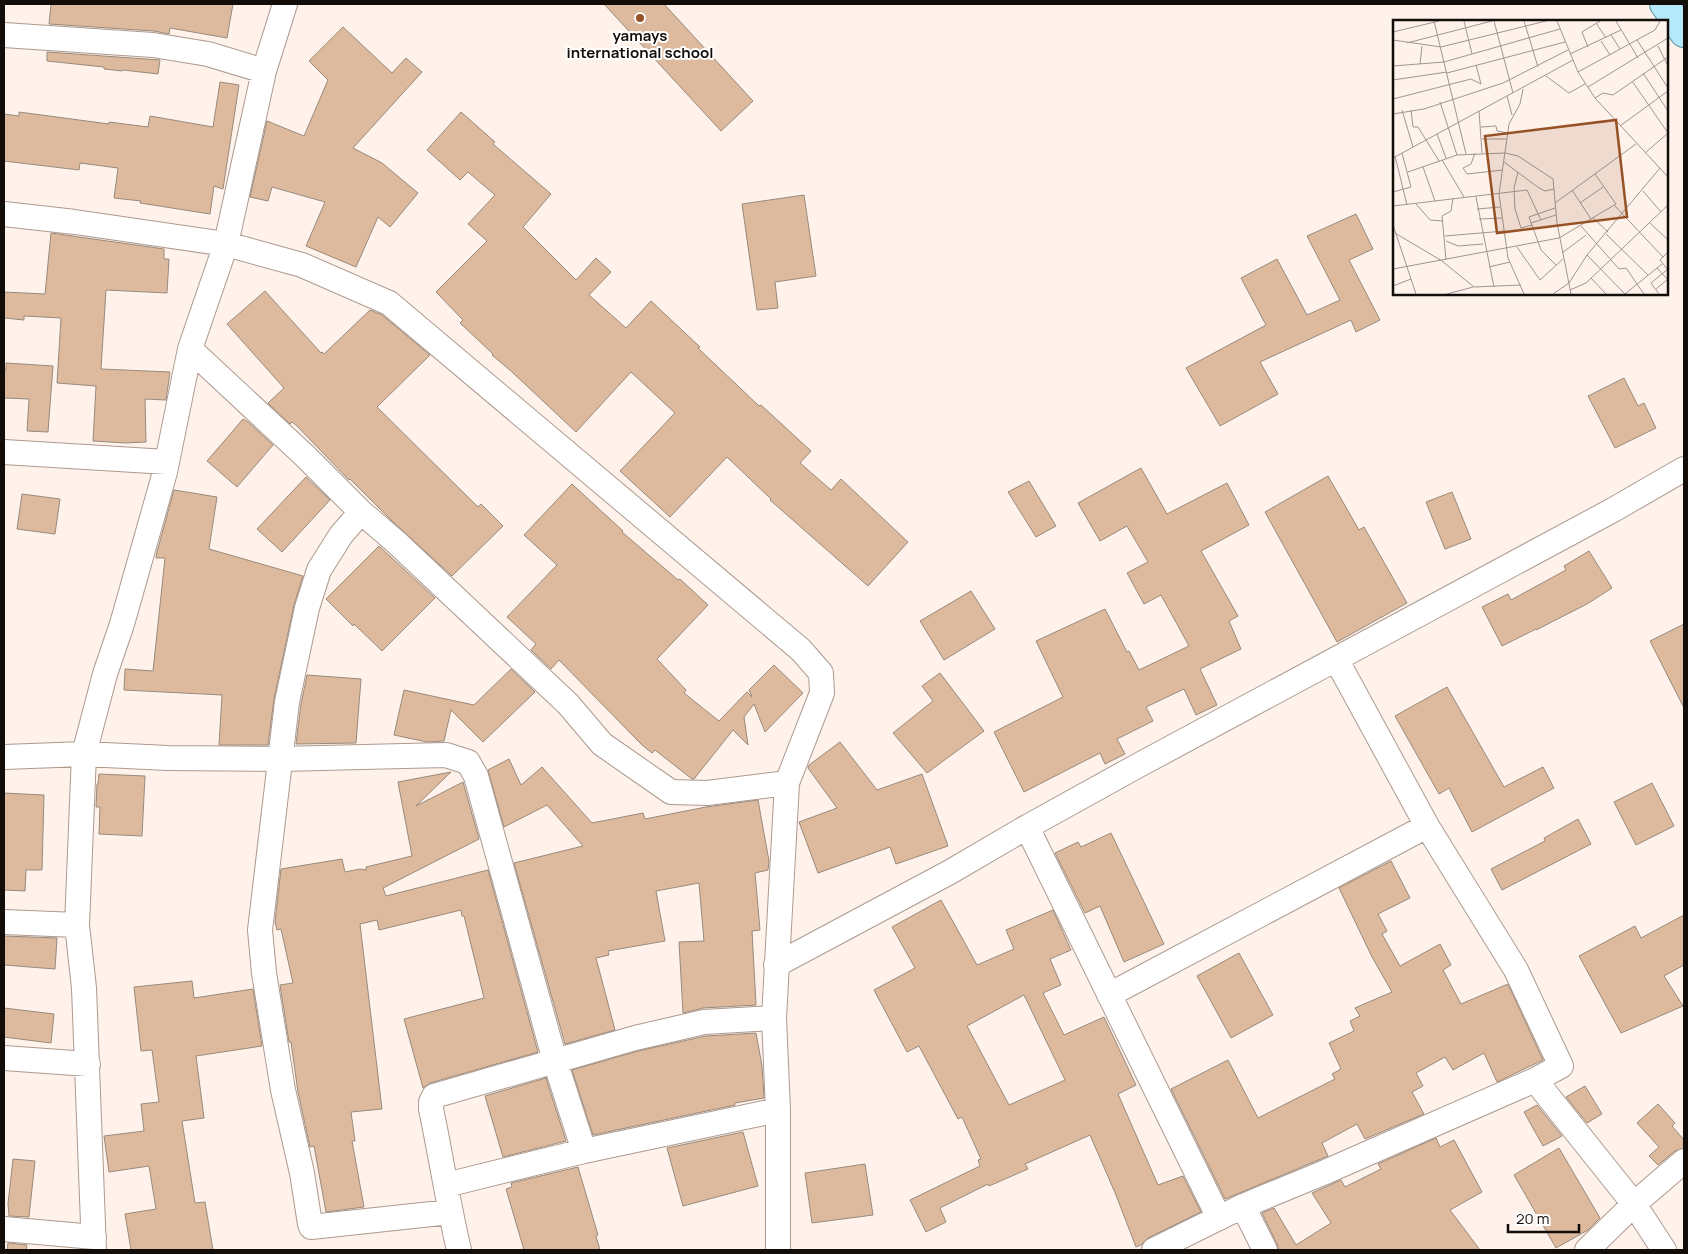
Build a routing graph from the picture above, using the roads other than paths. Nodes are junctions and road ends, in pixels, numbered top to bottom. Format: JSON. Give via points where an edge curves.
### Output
{"nodes":[{"id":1,"x":285,"y":4,"type":"edge"},
{"id":2,"x":1664,"y":4,"type":"edge"},
{"id":3,"x":1684,"y":33,"type":"edge"},
{"id":4,"x":4,"y":35,"type":"edge"},
{"id":5,"x":264,"y":71,"type":"junction"},
{"id":6,"x":4,"y":214,"type":"edge"},
{"id":7,"x":226,"y":244,"type":"junction"},
{"id":8,"x":190,"y":349,"type":"junction"},
{"id":9,"x":4,"y":452,"type":"edge"},
{"id":10,"x":167,"y":462,"type":"junction"},
{"id":11,"x":1684,"y":469,"type":"edge"},
{"id":12,"x":361,"y":512,"type":"junction"},
{"id":13,"x":1336,"y":659,"type":"junction"},
{"id":14,"x":84,"y":754,"type":"junction"},
{"id":15,"x":4,"y":757,"type":"edge"},
{"id":16,"x":280,"y":759,"type":"junction"},
{"id":17,"x":788,"y":783,"type":"junction"},
{"id":18,"x":1427,"y":826,"type":"junction"},
{"id":19,"x":1027,"y":827,"type":"junction"},
{"id":20,"x":4,"y":922,"type":"edge"},
{"id":21,"x":77,"y":925,"type":"junction"},
{"id":22,"x":776,"y":965,"type":"junction"},
{"id":23,"x":1109,"y":995,"type":"junction"},
{"id":24,"x":774,"y":1018,"type":"junction"},
{"id":25,"x":4,"y":1058,"type":"edge"},
{"id":26,"x":556,"y":1061,"type":"junction"},
{"id":27,"x":88,"y":1064,"type":"junction"},
{"id":28,"x":1535,"y":1080,"type":"junction"},
{"id":29,"x":778,"y":1110,"type":"junction"},
{"id":30,"x":584,"y":1151,"type":"junction"},
{"id":31,"x":1684,"y":1161,"type":"edge"},
{"id":32,"x":446,"y":1185,"type":"junction"},
{"id":33,"x":1634,"y":1204,"type":"junction"},
{"id":34,"x":1243,"y":1206,"type":"junction"},
{"id":35,"x":450,"y":1212,"type":"junction"},
{"id":36,"x":1219,"y":1218,"type":"junction"},
{"id":37,"x":4,"y":1229,"type":"edge"},
{"id":38,"x":94,"y":1244,"type":"edge"},
{"id":39,"x":459,"y":1250,"type":"edge"},
{"id":40,"x":778,"y":1250,"type":"edge"},
{"id":41,"x":1154,"y":1250,"type":"edge"},
{"id":42,"x":1265,"y":1250,"type":"edge"},
{"id":43,"x":1587,"y":1250,"type":"edge"},
{"id":44,"x":1664,"y":1250,"type":"edge"}],
"edges":[{"from":1,"to":5,"type":"street"},
{"from":2,"to":3,"type":"main road"},
{"from":4,"to":5,"type":"street","via":[[153,45],[208,54]]},
{"from":5,"to":7,"type":"street"},
{"from":6,"to":7,"type":"street"},
{"from":7,"to":8,"type":"street"},
{"from":7,"to":17,"type":"street","via":[[302,265],[389,304],[801,650],[822,673],[822,693]]},
{"from":8,"to":10,"type":"street"},
{"from":8,"to":12,"type":"street"},
{"from":9,"to":10,"type":"street"},
{"from":10,"to":14,"type":"street"},
{"from":11,"to":13,"type":"street","via":[[1605,515]]},
{"from":12,"to":16,"type":"street","via":[[341,535],[319,570],[286,702]]},
{"from":12,"to":17,"type":"street","via":[[561,697],[602,744],[671,792],[707,793]]},
{"from":13,"to":18,"type":"street"},
{"from":13,"to":19,"type":"street"},
{"from":14,"to":15,"type":"street"},
{"from":14,"to":16,"type":"street"},
{"from":14,"to":21,"type":"street"},
{"from":16,"to":26,"type":"street","via":[[446,755],[468,762],[476,776]]},
{"from":16,"to":35,"type":"street","via":[[260,930],[265,983],[310,1224],[314,1228]]},
{"from":17,"to":22,"type":"street"},
{"from":18,"to":23,"type":"street"},
{"from":18,"to":28,"type":"street","via":[[1516,970],[1561,1066]]},
{"from":19,"to":22,"type":"street"},
{"from":19,"to":23,"type":"street"},
{"from":20,"to":21,"type":"street"},
{"from":21,"to":27,"type":"street"},
{"from":22,"to":24,"type":"street"},
{"from":23,"to":36,"type":"street"},
{"from":24,"to":26,"type":"street","via":[[704,1022]]},
{"from":24,"to":29,"type":"street"},
{"from":25,"to":27,"type":"street"},
{"from":26,"to":30,"type":"street"},
{"from":26,"to":32,"type":"street","via":[[434,1096],[431,1110]]},
{"from":27,"to":38,"type":"street"},
{"from":28,"to":33,"type":"street"},
{"from":28,"to":34,"type":"street"},
{"from":29,"to":30,"type":"street"},
{"from":29,"to":40,"type":"street"},
{"from":30,"to":32,"type":"street"},
{"from":31,"to":33,"type":"street"},
{"from":32,"to":35,"type":"street"},
{"from":33,"to":43,"type":"street"},
{"from":33,"to":44,"type":"street"},
{"from":34,"to":36,"type":"street"},
{"from":34,"to":42,"type":"street"},
{"from":35,"to":39,"type":"street"},
{"from":36,"to":41,"type":"street"},
{"from":37,"to":38,"type":"street"}]}
